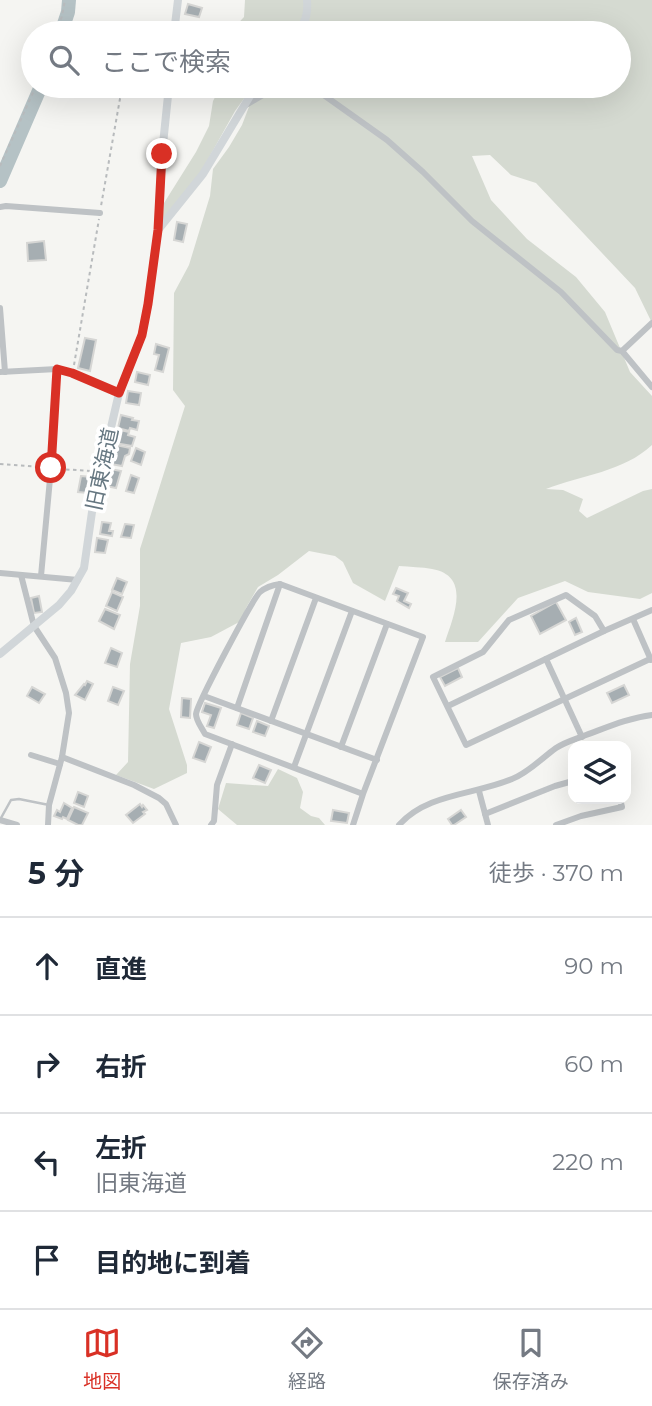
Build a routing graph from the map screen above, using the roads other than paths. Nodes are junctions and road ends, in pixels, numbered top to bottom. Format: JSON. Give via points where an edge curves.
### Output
{"nodes":[{"id":1,"x":178,"y":0,"type":"edge"},
{"id":2,"x":307,"y":0,"type":"edge"},
{"id":3,"x":175,"y":21,"type":"edge"},
{"id":4,"x":305,"y":21,"type":"edge"},
{"id":5,"x":168,"y":98,"type":"edge"},
{"id":6,"x":249,"y":98,"type":"edge"},
{"id":7,"x":258,"y":98,"type":"edge"},
{"id":8,"x":328,"y":98,"type":"edge"},
{"id":9,"x":245,"y":106,"type":"junction"},
{"id":10,"x":0,"y":207,"type":"edge"},
{"id":11,"x":100,"y":213,"type":"road end"},
{"id":12,"x":158,"y":230,"type":"junction"},
{"id":13,"x":0,"y":308,"type":"edge"},
{"id":14,"x":652,"y":323,"type":"edge"},
{"id":15,"x":622,"y":351,"type":"junction"},
{"id":16,"x":57,"y":369,"type":"junction"},
{"id":17,"x":2,"y":372,"type":"edge"},
{"id":18,"x":652,"y":387,"type":"edge"},
{"id":19,"x":119,"y":393,"type":"junction"},
{"id":20,"x":0,"y":573,"type":"edge"},
{"id":21,"x":21,"y":575,"type":"junction"},
{"id":22,"x":41,"y":576,"type":"junction"},
{"id":23,"x":78,"y":580,"type":"junction"},
{"id":24,"x":280,"y":584,"type":"junction"},
{"id":25,"x":316,"y":597,"type":"junction"},
{"id":26,"x":652,"y":610,"type":"edge"},
{"id":27,"x":352,"y":611,"type":"junction"},
{"id":28,"x":633,"y":619,"type":"junction"},
{"id":29,"x":387,"y":624,"type":"junction"},
{"id":30,"x":34,"y":626,"type":"junction"},
{"id":31,"x":604,"y":631,"type":"junction"},
{"id":32,"x":0,"y":654,"type":"edge"},
{"id":33,"x":546,"y":659,"type":"junction"},
{"id":34,"x":651,"y":660,"type":"edge"},
{"id":35,"x":204,"y":696,"type":"junction"},
{"id":36,"x":565,"y":699,"type":"junction"},
{"id":37,"x":447,"y":706,"type":"junction"},
{"id":38,"x":237,"y":708,"type":"junction"},
{"id":39,"x":652,"y":715,"type":"edge"},
{"id":40,"x":271,"y":721,"type":"junction"},
{"id":41,"x":306,"y":734,"type":"junction"},
{"id":42,"x":582,"y":737,"type":"junction"},
{"id":43,"x":232,"y":744,"type":"junction"},
{"id":44,"x":341,"y":747,"type":"junction"},
{"id":45,"x":31,"y":755,"type":"dead end"},
{"id":46,"x":377,"y":760,"type":"junction"},
{"id":47,"x":61,"y":761,"type":"junction"},
{"id":48,"x":293,"y":767,"type":"junction"},
{"id":49,"x":568,"y":782,"type":"edge"},
{"id":50,"x":479,"y":790,"type":"junction"},
{"id":51,"x":363,"y":794,"type":"junction"},
{"id":52,"x":621,"y":804,"type":"edge"},
{"id":53,"x":49,"y":805,"type":"junction"},
{"id":54,"x":485,"y":814,"type":"junction"},
{"id":55,"x":0,"y":820,"type":"edge"},
{"id":56,"x":17,"y":825,"type":"edge"},
{"id":57,"x":48,"y":825,"type":"edge"},
{"id":58,"x":176,"y":825,"type":"edge"},
{"id":59,"x":211,"y":825,"type":"edge"},
{"id":60,"x":353,"y":825,"type":"edge"},
{"id":61,"x":399,"y":825,"type":"edge"},
{"id":62,"x":488,"y":825,"type":"edge"},
{"id":63,"x":556,"y":825,"type":"edge"}],
"edges":[{"from":1,"to":3,"type":"street"},
{"from":2,"to":4,"type":"street"},
{"from":5,"to":12,"type":"street","name":"旧東海道"},
{"from":6,"to":9,"type":"street"},
{"from":7,"to":9,"type":"street"},
{"from":8,"to":15,"type":"street","via":[[387,140]]},
{"from":9,"to":12,"type":"street","via":[[204,174]]},
{"from":10,"to":11,"type":"street"},
{"from":12,"to":19,"type":"street","name":"旧東海道","via":[[142,335]]},
{"from":13,"to":17,"type":"street"},
{"from":14,"to":15,"type":"street"},
{"from":15,"to":18,"type":"street"},
{"from":16,"to":17,"type":"street"},
{"from":16,"to":19,"type":"street"},
{"from":16,"to":22,"type":"street"},
{"from":19,"to":23,"type":"street","name":"旧東海道"},
{"from":20,"to":21,"type":"street"},
{"from":21,"to":22,"type":"street"},
{"from":21,"to":30,"type":"street"},
{"from":22,"to":23,"type":"street"},
{"from":23,"to":30,"type":"street","name":"旧東海道","via":[[59,605]]},
{"from":24,"to":25,"type":"street"},
{"from":24,"to":35,"type":"street","via":[[260,592]]},
{"from":24,"to":38,"type":"street"},
{"from":25,"to":27,"type":"street"},
{"from":25,"to":40,"type":"street"},
{"from":26,"to":28,"type":"street"},
{"from":27,"to":29,"type":"street"},
{"from":27,"to":41,"type":"street"},
{"from":28,"to":31,"type":"street"},
{"from":28,"to":34,"type":"street"},
{"from":29,"to":44,"type":"street"},
{"from":29,"to":46,"type":"street","via":[[423,637]]},
{"from":30,"to":32,"type":"street","name":"旧東海道"},
{"from":30,"to":47,"type":"street","via":[[55,658],[66,694],[69,713]]},
{"from":31,"to":33,"type":"street"},
{"from":31,"to":37,"type":"street","via":[[594,616],[566,595],[509,620],[483,652],[433,677]]},
{"from":33,"to":36,"type":"street"},
{"from":33,"to":37,"type":"street"},
{"from":34,"to":36,"type":"street"},
{"from":35,"to":38,"type":"street"},
{"from":35,"to":43,"type":"street","via":[[196,714],[198,722],[205,734]]},
{"from":36,"to":37,"type":"street","via":[[466,745]]},
{"from":36,"to":42,"type":"street"},
{"from":38,"to":40,"type":"street"},
{"from":39,"to":42,"type":"street","via":[[633,717]]},
{"from":40,"to":41,"type":"street"},
{"from":41,"to":44,"type":"street"},
{"from":41,"to":48,"type":"street"},
{"from":42,"to":50,"type":"street","via":[[559,746],[515,778]]},
{"from":43,"to":48,"type":"street"},
{"from":43,"to":59,"type":"street","via":[[217,785]]},
{"from":44,"to":46,"type":"street"},
{"from":45,"to":47,"type":"street"},
{"from":46,"to":51,"type":"street"},
{"from":47,"to":53,"type":"street"},
{"from":47,"to":58,"type":"street","via":[[159,798]]},
{"from":48,"to":51,"type":"street"},
{"from":49,"to":54,"type":"street"},
{"from":50,"to":54,"type":"street"},
{"from":50,"to":61,"type":"street","via":[[429,804]]},
{"from":51,"to":60,"type":"street"},
{"from":52,"to":63,"type":"street"},
{"from":53,"to":55,"type":"lane","via":[[11,800]]},
{"from":53,"to":57,"type":"street"},
{"from":54,"to":62,"type":"street"},
{"from":55,"to":56,"type":"street"}]}
